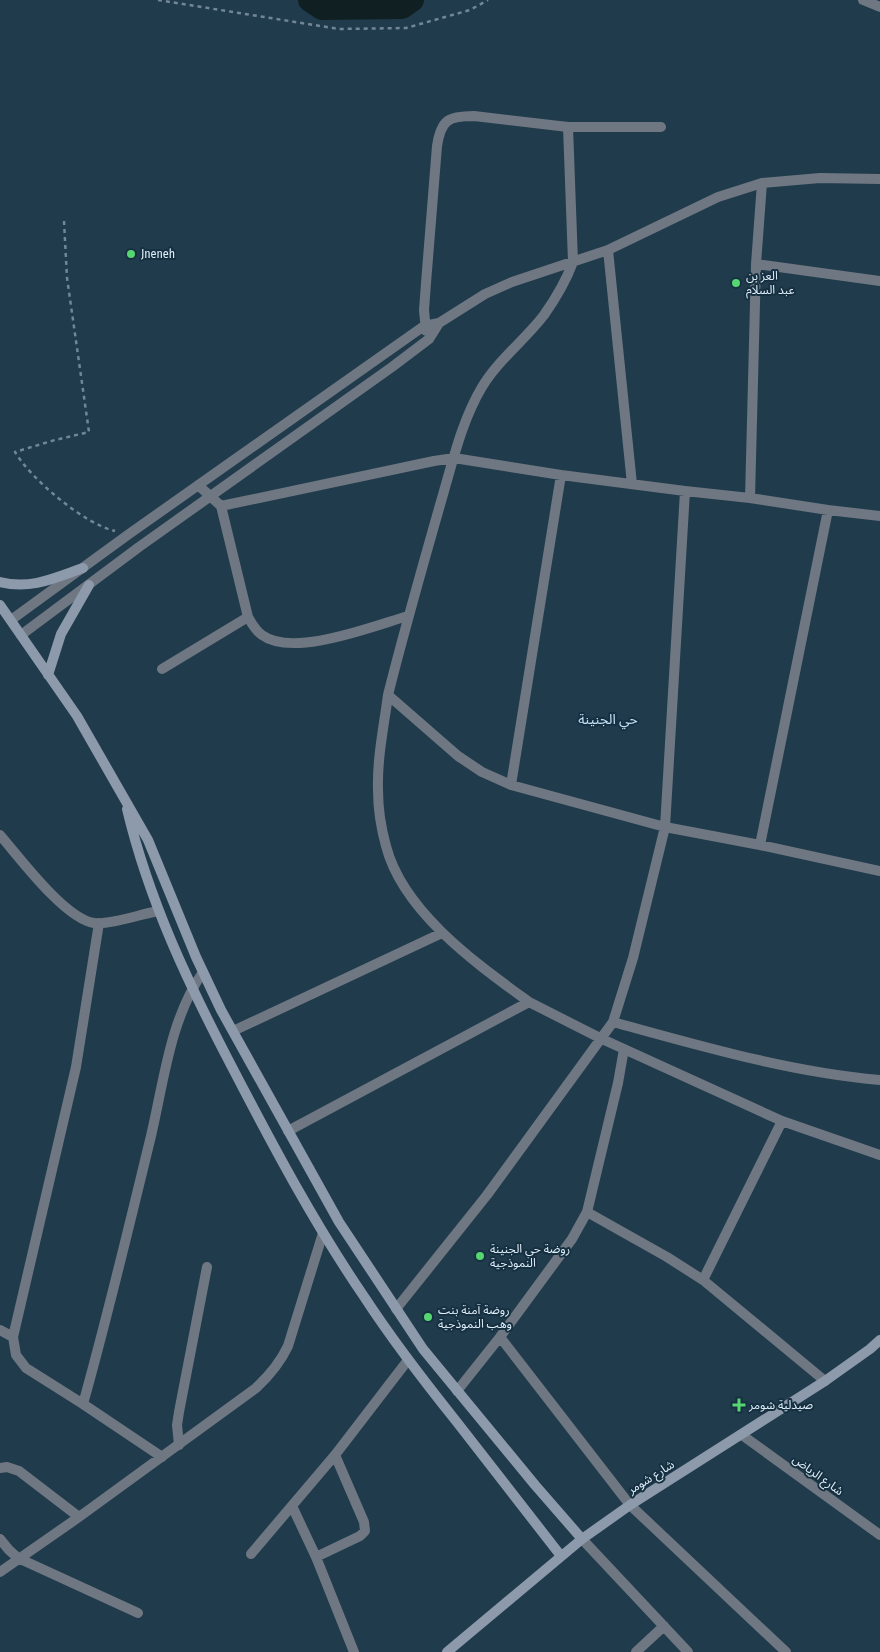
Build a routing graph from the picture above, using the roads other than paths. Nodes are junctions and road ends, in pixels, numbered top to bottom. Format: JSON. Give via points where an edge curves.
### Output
{"nodes":[{"id":1,"x":863,"y":0,"type":"edge"},
{"id":2,"x":880,"y":7,"type":"edge"},
{"id":3,"x":568,"y":127,"type":"junction"},
{"id":4,"x":661,"y":127,"type":"dead end"},
{"id":5,"x":880,"y":179,"type":"edge"},
{"id":6,"x":762,"y":183,"type":"junction"},
{"id":7,"x":608,"y":250,"type":"junction"},
{"id":8,"x":573,"y":262,"type":"junction"},
{"id":9,"x":756,"y":264,"type":"junction"},
{"id":10,"x":880,"y":281,"type":"edge"},
{"id":11,"x":439,"y":323,"type":"junction"},
{"id":12,"x":424,"y":326,"type":"junction"},
{"id":13,"x":429,"y":339,"type":"junction"},
{"id":14,"x":454,"y":458,"type":"junction"},
{"id":15,"x":561,"y":475,"type":"junction"},
{"id":16,"x":632,"y":484,"type":"junction"},
{"id":17,"x":198,"y":485,"type":"junction"},
{"id":18,"x":685,"y":491,"type":"junction"},
{"id":19,"x":210,"y":497,"type":"junction"},
{"id":20,"x":750,"y":498,"type":"junction"},
{"id":21,"x":221,"y":506,"type":"junction"},
{"id":22,"x":828,"y":510,"type":"junction"},
{"id":23,"x":880,"y":516,"type":"edge"},
{"id":24,"x":82,"y":568,"type":"junction"},
{"id":25,"x":0,"y":582,"type":"edge"},
{"id":26,"x":89,"y":584,"type":"junction"},
{"id":27,"x":0,"y":605,"type":"edge"},
{"id":28,"x":408,"y":616,"type":"junction"},
{"id":29,"x":248,"y":617,"type":"junction"},
{"id":30,"x":11,"y":620,"type":"junction"},
{"id":31,"x":21,"y":635,"type":"junction"},
{"id":32,"x":162,"y":669,"type":"dead end"},
{"id":33,"x":48,"y":675,"type":"junction"},
{"id":34,"x":388,"y":695,"type":"junction"},
{"id":35,"x":511,"y":786,"type":"junction"},
{"id":36,"x":124,"y":798,"type":"junction"},
{"id":37,"x":665,"y":827,"type":"junction"},
{"id":38,"x":0,"y":834,"type":"edge"},
{"id":39,"x":760,"y":845,"type":"junction"},
{"id":40,"x":880,"y":871,"type":"edge"},
{"id":41,"x":158,"y":911,"type":"junction"},
{"id":42,"x":99,"y":923,"type":"junction"},
{"id":43,"x":442,"y":933,"type":"junction"},
{"id":44,"x":203,"y":972,"type":"junction"},
{"id":45,"x":192,"y":988,"type":"junction"},
{"id":46,"x":529,"y":1002,"type":"junction"},
{"id":47,"x":613,"y":1022,"type":"junction"},
{"id":48,"x":233,"y":1031,"type":"junction"},
{"id":49,"x":602,"y":1039,"type":"junction"},
{"id":50,"x":624,"y":1049,"type":"junction"},
{"id":51,"x":880,"y":1080,"type":"edge"},
{"id":52,"x":782,"y":1121,"type":"junction"},
{"id":53,"x":288,"y":1131,"type":"junction"},
{"id":54,"x":880,"y":1155,"type":"edge"},
{"id":55,"x":587,"y":1212,"type":"junction"},
{"id":56,"x":323,"y":1232,"type":"junction"},
{"id":57,"x":207,"y":1267,"type":"dead end"},
{"id":58,"x":703,"y":1280,"type":"junction"},
{"id":59,"x":396,"y":1309,"type":"junction"},
{"id":60,"x":0,"y":1330,"type":"edge"},
{"id":61,"x":13,"y":1337,"type":"junction"},
{"id":62,"x":500,"y":1337,"type":"junction"},
{"id":63,"x":880,"y":1340,"type":"edge"},
{"id":64,"x":408,"y":1360,"type":"junction"},
{"id":65,"x":825,"y":1382,"type":"junction"},
{"id":66,"x":457,"y":1391,"type":"junction"},
{"id":67,"x":83,"y":1404,"type":"junction"},
{"id":68,"x":742,"y":1435,"type":"junction"},
{"id":69,"x":178,"y":1445,"type":"junction"},
{"id":70,"x":335,"y":1455,"type":"junction"},
{"id":71,"x":162,"y":1457,"type":"junction"},
{"id":72,"x":0,"y":1468,"type":"edge"},
{"id":73,"x":630,"y":1505,"type":"junction"},
{"id":74,"x":292,"y":1506,"type":"junction"},
{"id":75,"x":80,"y":1517,"type":"junction"},
{"id":76,"x":880,"y":1535,"type":"edge"},
{"id":77,"x":582,"y":1538,"type":"junction"},
{"id":78,"x":0,"y":1539,"type":"edge"},
{"id":79,"x":251,"y":1554,"type":"dead end"},
{"id":80,"x":561,"y":1556,"type":"junction"},
{"id":81,"x":316,"y":1557,"type":"junction"},
{"id":82,"x":18,"y":1558,"type":"junction"},
{"id":83,"x":0,"y":1572,"type":"edge"},
{"id":84,"x":138,"y":1613,"type":"dead end"},
{"id":85,"x":664,"y":1626,"type":"junction"},
{"id":86,"x":354,"y":1652,"type":"edge"},
{"id":87,"x":447,"y":1652,"type":"edge"},
{"id":88,"x":636,"y":1652,"type":"edge"},
{"id":89,"x":688,"y":1652,"type":"edge"},
{"id":90,"x":786,"y":1652,"type":"edge"}],
"edges":[{"from":1,"to":2,"type":"street"},
{"from":3,"to":4,"type":"street"},
{"from":3,"to":8,"type":"street"},
{"from":3,"to":12,"type":"street","via":[[474,116],[458,116],[445,122],[438,135]]},
{"from":5,"to":6,"type":"street","via":[[820,178]]},
{"from":6,"to":7,"type":"street","via":[[718,197]]},
{"from":6,"to":9,"type":"street"},
{"from":7,"to":8,"type":"street"},
{"from":7,"to":16,"type":"street"},
{"from":8,"to":11,"type":"street","via":[[532,274],[485,294]]},
{"from":8,"to":14,"type":"street","via":[[566,280],[543,316],[500,361],[482,387],[469,413]]},
{"from":9,"to":10,"type":"street"},
{"from":9,"to":20,"type":"street"},
{"from":11,"to":12,"type":"street"},
{"from":11,"to":13,"type":"street"},
{"from":12,"to":13,"type":"street"},
{"from":12,"to":17,"type":"street"},
{"from":13,"to":19,"type":"street"},
{"from":14,"to":15,"type":"street"},
{"from":14,"to":21,"type":"street"},
{"from":14,"to":28,"type":"street"},
{"from":15,"to":16,"type":"street"},
{"from":15,"to":35,"type":"street"},
{"from":16,"to":18,"type":"street"},
{"from":17,"to":19,"type":"street"},
{"from":17,"to":24,"type":"street"},
{"from":18,"to":20,"type":"street"},
{"from":18,"to":37,"type":"street"},
{"from":19,"to":21,"type":"street"},
{"from":19,"to":26,"type":"street"},
{"from":20,"to":22,"type":"street"},
{"from":21,"to":29,"type":"street"},
{"from":22,"to":23,"type":"street"},
{"from":22,"to":39,"type":"street"},
{"from":24,"to":25,"type":"street","via":[[46,582],[28,585]]},
{"from":24,"to":30,"type":"street"},
{"from":26,"to":31,"type":"street"},
{"from":26,"to":33,"type":"street","via":[[62,634]]},
{"from":27,"to":30,"type":"street"},
{"from":28,"to":29,"type":"street","via":[[304,644],[267,638],[255,629]]},
{"from":28,"to":34,"type":"street"},
{"from":29,"to":32,"type":"street"},
{"from":30,"to":31,"type":"street"},
{"from":31,"to":33,"type":"street"},
{"from":33,"to":36,"type":"street","via":[[77,716]]},
{"from":34,"to":35,"type":"street","via":[[458,756]]},
{"from":34,"to":43,"type":"street","via":[[378,788],[386,847],[409,893]]},
{"from":35,"to":37,"type":"street"},
{"from":36,"to":41,"type":"street","via":[[135,844]]},
{"from":36,"to":44,"type":"street","via":[[148,840]]},
{"from":37,"to":39,"type":"street"},
{"from":37,"to":47,"type":"street","via":[[633,958]]},
{"from":38,"to":42,"type":"street","via":[[70,912],[82,920]]},
{"from":39,"to":40,"type":"street"},
{"from":41,"to":42,"type":"street"},
{"from":41,"to":45,"type":"street"},
{"from":42,"to":61,"type":"street","via":[[76,1067]]},
{"from":43,"to":46,"type":"street"},
{"from":43,"to":48,"type":"street"},
{"from":44,"to":45,"type":"street"},
{"from":44,"to":48,"type":"street"},
{"from":45,"to":56,"type":"street","via":[[270,1139]]},
{"from":45,"to":67,"type":"street","via":[[166,1069],[102,1338]]},
{"from":46,"to":49,"type":"street"},
{"from":46,"to":53,"type":"street"},
{"from":47,"to":49,"type":"street"},
{"from":47,"to":51,"type":"street","via":[[768,1062],[830,1075]]},
{"from":48,"to":53,"type":"street"},
{"from":49,"to":50,"type":"street"},
{"from":49,"to":59,"type":"street","via":[[487,1195]]},
{"from":50,"to":52,"type":"street"},
{"from":50,"to":55,"type":"street"},
{"from":52,"to":54,"type":"street"},
{"from":52,"to":58,"type":"street"},
{"from":53,"to":59,"type":"street","via":[[339,1222]]},
{"from":55,"to":58,"type":"street"},
{"from":55,"to":62,"type":"street","via":[[572,1239]]},
{"from":56,"to":64,"type":"street"},
{"from":56,"to":69,"type":"street","via":[[288,1346],[278,1364],[256,1388]]},
{"from":57,"to":69,"type":"street","via":[[179,1412]]},
{"from":58,"to":65,"type":"street"},
{"from":59,"to":66,"type":"street"},
{"from":60,"to":61,"type":"street"},
{"from":61,"to":67,"type":"street","via":[[16,1355],[26,1368]]},
{"from":62,"to":66,"type":"street"},
{"from":62,"to":73,"type":"street"},
{"from":63,"to":65,"type":"street","name":"شارع شومر"},
{"from":64,"to":70,"type":"street"},
{"from":64,"to":80,"type":"street"},
{"from":65,"to":68,"type":"street","name":"شارع شومر"},
{"from":66,"to":77,"type":"street"},
{"from":67,"to":71,"type":"street"},
{"from":68,"to":73,"type":"street","name":"شارع شومر"},
{"from":68,"to":76,"type":"street","name":"شارع الرياض"},
{"from":69,"to":71,"type":"street"},
{"from":70,"to":74,"type":"street"},
{"from":70,"to":81,"type":"street","via":[[365,1531]]},
{"from":71,"to":75,"type":"street"},
{"from":72,"to":75,"type":"street","via":[[19,1471]]},
{"from":73,"to":77,"type":"street","name":"شارع شومر"},
{"from":73,"to":90,"type":"street"},
{"from":74,"to":79,"type":"street"},
{"from":74,"to":81,"type":"street"},
{"from":75,"to":82,"type":"street"},
{"from":77,"to":80,"type":"street","name":"شارع شومر"},
{"from":77,"to":85,"type":"street"},
{"from":78,"to":82,"type":"street"},
{"from":80,"to":87,"type":"street","name":"شارع شومر"},
{"from":81,"to":86,"type":"street"},
{"from":82,"to":83,"type":"street"},
{"from":82,"to":84,"type":"street"},
{"from":85,"to":88,"type":"street"},
{"from":85,"to":89,"type":"street"}]}
